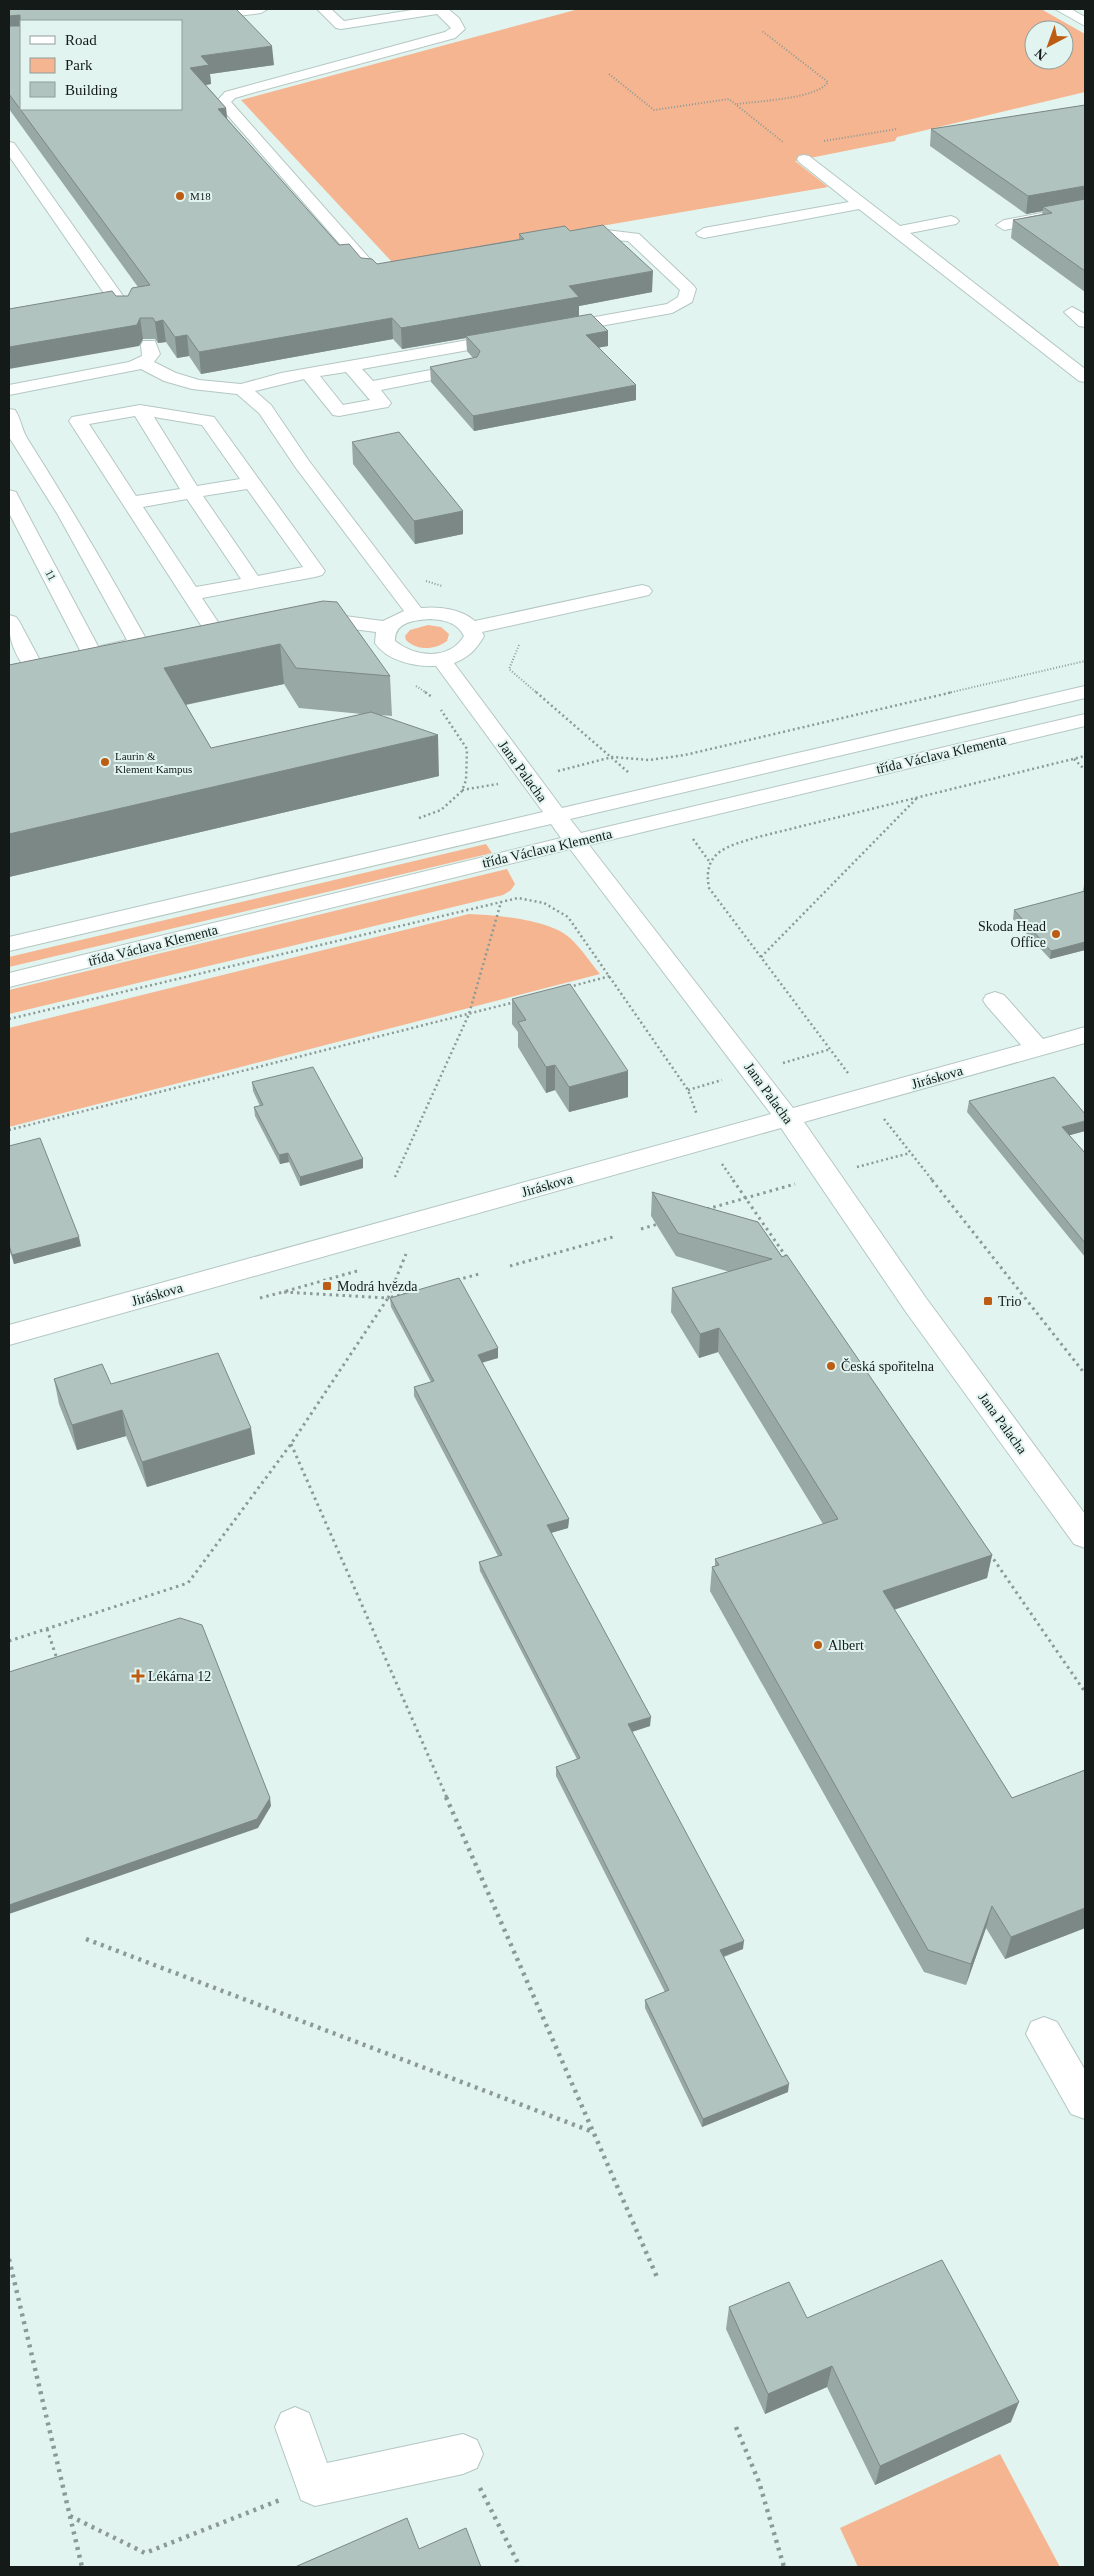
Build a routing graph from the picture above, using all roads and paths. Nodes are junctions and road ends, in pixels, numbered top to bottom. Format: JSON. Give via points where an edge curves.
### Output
{"nodes":[{"id":1,"x":262,"y":9,"type":"edge"},
{"id":2,"x":323,"y":9,"type":"edge"},
{"id":3,"x":440,"y":9,"type":"edge"},
{"id":4,"x":1062,"y":9,"type":"edge"},
{"id":5,"x":176,"y":20,"type":"edge"},
{"id":6,"x":1085,"y":22,"type":"edge"},
{"id":7,"x":762,"y":31,"type":"dead end"},
{"id":8,"x":609,"y":74,"type":"dead end"},
{"id":9,"x":736,"y":105,"type":"junction"},
{"id":10,"x":897,"y":129,"type":"dead end"},
{"id":11,"x":9,"y":146,"type":"edge"},
{"id":12,"x":789,"y":147,"type":"junction"},
{"id":13,"x":804,"y":159,"type":"joint"},
{"id":14,"x":862,"y":204,"type":"junction"},
{"id":15,"x":1085,"y":210,"type":"edge"},
{"id":16,"x":951,"y":221,"type":"dead end"},
{"id":17,"x":1004,"y":225,"type":"dead end"},
{"id":18,"x":898,"y":231,"type":"junction"},
{"id":19,"x":704,"y":233,"type":"dead end"},
{"id":20,"x":559,"y":241,"type":"edge"},
{"id":21,"x":384,"y":271,"type":"edge"},
{"id":22,"x":125,"y":311,"type":"edge"},
{"id":23,"x":548,"y":330,"type":"edge"},
{"id":24,"x":519,"y":336,"type":"edge"},
{"id":25,"x":149,"y":345,"type":"dead end"},
{"id":26,"x":451,"y":348,"type":"junction"},
{"id":27,"x":143,"y":363,"type":"junction"},
{"id":28,"x":350,"y":366,"type":"junction"},
{"id":29,"x":308,"y":373,"type":"junction"},
{"id":30,"x":1085,"y":377,"type":"edge"},
{"id":31,"x":369,"y":387,"type":"junction"},
{"id":32,"x":9,"y":390,"type":"edge"},
{"id":33,"x":242,"y":390,"type":"junction"},
{"id":34,"x":140,"y":410,"type":"junction"},
{"id":35,"x":9,"y":414,"type":"edge"},
{"id":36,"x":253,"y":482,"type":"junction"},
{"id":37,"x":192,"y":493,"type":"junction"},
{"id":38,"x":9,"y":496,"type":"edge"},
{"id":39,"x":131,"y":503,"type":"junction"},
{"id":40,"x":38,"y":520,"type":"edge"},
{"id":41,"x":253,"y":582,"type":"junction"},
{"id":42,"x":642,"y":591,"type":"dead end"},
{"id":43,"x":190,"y":594,"type":"junction"},
{"id":44,"x":416,"y":614,"type":"junction"},
{"id":45,"x":9,"y":620,"type":"edge"},
{"id":46,"x":387,"y":627,"type":"junction"},
{"id":47,"x":471,"y":628,"type":"junction"},
{"id":48,"x":300,"y":630,"type":"edge"},
{"id":49,"x":224,"y":646,"type":"edge"},
{"id":50,"x":441,"y":659,"type":"junction"},
{"id":51,"x":1085,"y":661,"type":"edge"},
{"id":52,"x":33,"y":666,"type":"edge"},
{"id":53,"x":1085,"y":692,"type":"edge"},
{"id":54,"x":1085,"y":720,"type":"edge"},
{"id":55,"x":1085,"y":756,"type":"edge"},
{"id":56,"x":612,"y":758,"type":"dead end"},
{"id":57,"x":1074,"y":759,"type":"junction"},
{"id":58,"x":1085,"y":770,"type":"edge"},
{"id":59,"x":462,"y":791,"type":"dead end"},
{"id":60,"x":919,"y":796,"type":"junction"},
{"id":61,"x":556,"y":816,"type":"junction"},
{"id":62,"x":419,"y":818,"type":"dead end"},
{"id":63,"x":576,"y":842,"type":"junction"},
{"id":64,"x":501,"y":902,"type":"junction"},
{"id":65,"x":9,"y":944,"type":"edge"},
{"id":66,"x":761,"y":957,"type":"junction"},
{"id":67,"x":610,"y":976,"type":"junction"},
{"id":68,"x":9,"y":980,"type":"edge"},
{"id":69,"x":563,"y":989,"type":"edge"},
{"id":70,"x":995,"y":1000,"type":"dead end"},
{"id":71,"x":516,"y":1002,"type":"edge"},
{"id":72,"x":469,"y":1014,"type":"junction"},
{"id":73,"x":9,"y":1019,"type":"edge"},
{"id":74,"x":1085,"y":1035,"type":"edge"},
{"id":75,"x":1036,"y":1048,"type":"junction"},
{"id":76,"x":867,"y":1097,"type":"junction"},
{"id":77,"x":788,"y":1118,"type":"junction"},
{"id":78,"x":9,"y":1130,"type":"edge"},
{"id":79,"x":706,"y":1140,"type":"junction"},
{"id":80,"x":910,"y":1153,"type":"junction"},
{"id":81,"x":855,"y":1168,"type":"dead end"},
{"id":82,"x":396,"y":1177,"type":"dead end"},
{"id":83,"x":800,"y":1182,"type":"dead end"},
{"id":84,"x":745,"y":1198,"type":"junction"},
{"id":85,"x":698,"y":1212,"type":"edge"},
{"id":86,"x":419,"y":1220,"type":"junction"},
{"id":87,"x":660,"y":1224,"type":"edge"},
{"id":88,"x":641,"y":1229,"type":"dead end"},
{"id":89,"x":613,"y":1238,"type":"dead end"},
{"id":90,"x":790,"y":1263,"type":"edge"},
{"id":91,"x":510,"y":1266,"type":"dead end"},
{"id":92,"x":357,"y":1271,"type":"dead end"},
{"id":93,"x":479,"y":1274,"type":"dead end"},
{"id":94,"x":452,"y":1282,"type":"edge"},
{"id":95,"x":406,"y":1293,"type":"edge"},
{"id":96,"x":388,"y":1298,"type":"junction"},
{"id":97,"x":9,"y":1335,"type":"edge"},
{"id":98,"x":1085,"y":1374,"type":"edge"},
{"id":99,"x":290,"y":1444,"type":"junction"},
{"id":100,"x":1085,"y":1536,"type":"edge"},
{"id":101,"x":985,"y":1546,"type":"edge"},
{"id":102,"x":47,"y":1629,"type":"junction"},
{"id":103,"x":9,"y":1641,"type":"edge"},
{"id":104,"x":60,"y":1666,"type":"edge"},
{"id":105,"x":1085,"y":1692,"type":"edge"},
{"id":106,"x":86,"y":1939,"type":"dead end"},
{"id":107,"x":1044,"y":2034,"type":"dead end"},
{"id":108,"x":1084,"y":2102,"type":"edge"},
{"id":109,"x":593,"y":2132,"type":"junction"},
{"id":110,"x":9,"y":2260,"type":"edge"},
{"id":111,"x":657,"y":2277,"type":"dead end"},
{"id":112,"x":12,"y":2283,"type":"edge"},
{"id":113,"x":295,"y":2427,"type":"dead end"},
{"id":114,"x":736,"y":2427,"type":"dead end"},
{"id":115,"x":462,"y":2454,"type":"joint"},
{"id":116,"x":315,"y":2486,"type":"junction"},
{"id":117,"x":69,"y":2516,"type":"junction"},
{"id":118,"x":82,"y":2567,"type":"edge"},
{"id":119,"x":520,"y":2567,"type":"edge"},
{"id":120,"x":784,"y":2567,"type":"edge"}],
"edges":[{"from":1,"to":5,"type":"street"},
{"from":2,"to":3,"type":"street","via":[[341,24]]},
{"from":3,"to":21,"type":"street","via":[[458,29],[450,35],[230,95],[223,102],[374,273]]},
{"from":4,"to":6,"type":"street"},
{"from":7,"to":9,"type":"path","via":[[828,82],[824,88],[808,94]]},
{"from":8,"to":9,"type":"path","via":[[654,110],[729,99]]},
{"from":9,"to":12,"type":"path"},
{"from":10,"to":12,"type":"path"},
{"from":11,"to":22,"type":"street"},
{"from":12,"to":13,"type":"path"},
{"from":13,"to":14,"type":"street"},
{"from":14,"to":18,"type":"street"},
{"from":14,"to":19,"type":"street"},
{"from":15,"to":17,"type":"street"},
{"from":16,"to":18,"type":"street"},
{"from":18,"to":30,"type":"street"},
{"from":20,"to":23,"type":"street","via":[[598,234],[634,237],[688,289],[686,299],[672,308]]},
{"from":24,"to":26,"type":"street"},
{"from":25,"to":27,"type":"street","via":[[150,354]]},
{"from":26,"to":28,"type":"street"},
{"from":26,"to":31,"type":"street","via":[[470,367]]},
{"from":27,"to":32,"type":"street"},
{"from":27,"to":33,"type":"street","via":[[170,377],[198,385]]},
{"from":28,"to":29,"type":"street"},
{"from":28,"to":31,"type":"street"},
{"from":29,"to":31,"type":"street","via":[[339,411],[382,402]]},
{"from":29,"to":33,"type":"street"},
{"from":33,"to":44,"type":"street","via":[[264,409]]},
{"from":34,"to":36,"type":"street","via":[[208,421]]},
{"from":34,"to":37,"type":"street"},
{"from":34,"to":39,"type":"street","via":[[78,422]]},
{"from":35,"to":40,"type":"street"},
{"from":36,"to":37,"type":"street"},
{"from":36,"to":41,"type":"street","via":[[315,571]]},
{"from":37,"to":39,"type":"street"},
{"from":37,"to":41,"type":"street"},
{"from":38,"to":40,"type":"street","name":"11"},
{"from":39,"to":43,"type":"street"},
{"from":40,"to":40,"type":"street","name":"11","via":[[83,655],[139,644]]},
{"from":41,"to":43,"type":"street"},
{"from":42,"to":47,"type":"street"},
{"from":43,"to":49,"type":"street"},
{"from":44,"to":46,"type":"street","via":[[403,617]]},
{"from":44,"to":47,"type":"street","via":[[456,617]]},
{"from":45,"to":52,"type":"street"},
{"from":46,"to":48,"type":"street","via":[[337,621]]},
{"from":46,"to":50,"type":"street","via":[[383,636],[385,643],[400,655]]},
{"from":47,"to":50,"type":"street","via":[[472,643]]},
{"from":50,"to":61,"type":"street","name":"Jana Palacha"},
{"from":51,"to":56,"type":"path","via":[[685,754],[649,760]]},
{"from":53,"to":61,"type":"street","name":"třída Václava Klementa"},
{"from":54,"to":63,"type":"street","name":"třída Václava Klementa"},
{"from":55,"to":57,"type":"path"},
{"from":57,"to":58,"type":"path"},
{"from":57,"to":60,"type":"path"},
{"from":59,"to":62,"type":"path","via":[[440,810]]},
{"from":60,"to":66,"type":"path"},
{"from":60,"to":66,"type":"path","via":[[758,837],[724,850],[709,861],[706,871],[709,888]]},
{"from":61,"to":63,"type":"street","name":"Jana Palacha"},
{"from":61,"to":65,"type":"street","name":"třída Václava Klementa"},
{"from":63,"to":68,"type":"street","name":"třída Václava Klementa"},
{"from":63,"to":77,"type":"street","name":"Jana Palacha"},
{"from":64,"to":67,"type":"path","via":[[518,898],[544,903],[568,917]]},
{"from":64,"to":72,"type":"path"},
{"from":64,"to":73,"type":"path"},
{"from":66,"to":76,"type":"path"},
{"from":67,"to":69,"type":"path"},
{"from":67,"to":79,"type":"path","via":[[688,1090]]},
{"from":70,"to":75,"type":"street"},
{"from":71,"to":72,"type":"path"},
{"from":72,"to":78,"type":"path"},
{"from":72,"to":82,"type":"path"},
{"from":74,"to":75,"type":"street","name":"Jiráskova"},
{"from":75,"to":76,"type":"street","name":"Jiráskova"},
{"from":76,"to":77,"type":"street","name":"Jiráskova"},
{"from":76,"to":80,"type":"path"},
{"from":77,"to":79,"type":"street","name":"Jiráskova"},
{"from":77,"to":100,"type":"street","name":"Jana Palacha","via":[[916,1305]]},
{"from":79,"to":84,"type":"path"},
{"from":79,"to":86,"type":"street","name":"Jiráskova"},
{"from":80,"to":81,"type":"path"},
{"from":80,"to":98,"type":"path"},
{"from":83,"to":84,"type":"path"},
{"from":84,"to":85,"type":"path"},
{"from":84,"to":90,"type":"path"},
{"from":86,"to":96,"type":"path"},
{"from":86,"to":97,"type":"street","name":"Jiráskova"},
{"from":87,"to":88,"type":"path"},
{"from":89,"to":91,"type":"path"},
{"from":92,"to":96,"type":"path","via":[[283,1292]]},
{"from":93,"to":94,"type":"path"},
{"from":95,"to":96,"type":"path"},
{"from":96,"to":99,"type":"path"},
{"from":99,"to":102,"type":"path","via":[[188,1583]]},
{"from":99,"to":109,"type":"path"},
{"from":101,"to":105,"type":"path"},
{"from":102,"to":103,"type":"path"},
{"from":102,"to":104,"type":"path"},
{"from":106,"to":109,"type":"path"},
{"from":107,"to":108,"type":"street"},
{"from":109,"to":111,"type":"path"},
{"from":110,"to":112,"type":"path"},
{"from":112,"to":117,"type":"path"},
{"from":113,"to":116,"type":"street"},
{"from":114,"to":120,"type":"path","via":[[759,2482]]},
{"from":115,"to":116,"type":"street"},
{"from":115,"to":119,"type":"path"},
{"from":116,"to":117,"type":"path","via":[[145,2553]]},
{"from":117,"to":118,"type":"path"}]}
